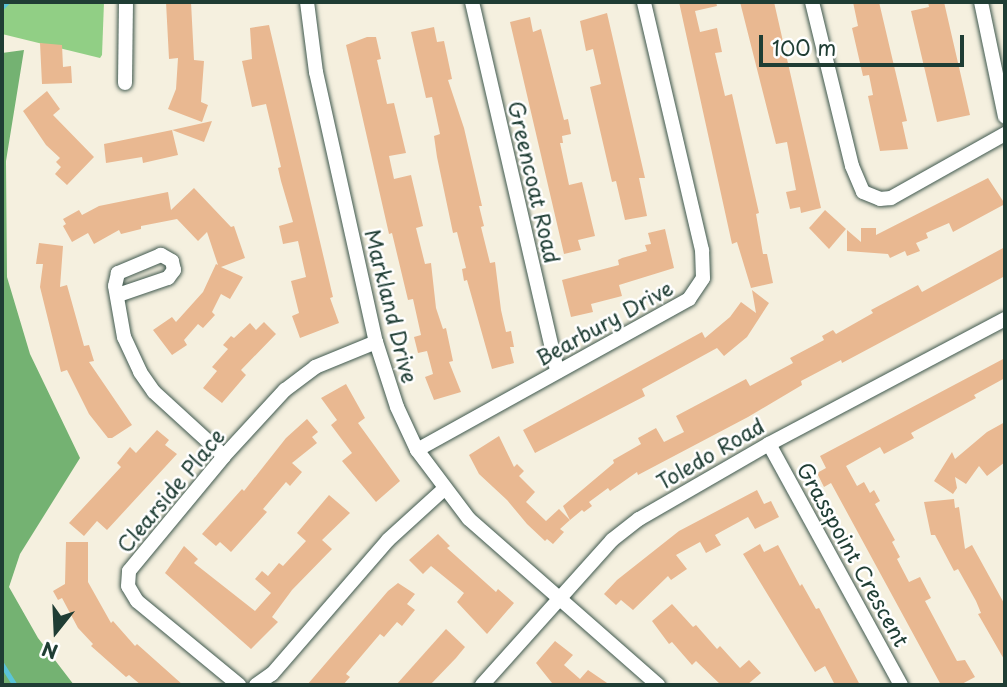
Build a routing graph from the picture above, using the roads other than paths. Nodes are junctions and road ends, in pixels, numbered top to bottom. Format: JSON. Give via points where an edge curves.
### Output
{"nodes":[{"id":1,"x":127,"y":2,"type":"edge"},
{"id":2,"x":307,"y":2,"type":"edge"},
{"id":3,"x":472,"y":2,"type":"edge"},
{"id":4,"x":644,"y":2,"type":"edge"},
{"id":5,"x":812,"y":2,"type":"edge"},
{"id":6,"x":981,"y":2,"type":"edge"},
{"id":7,"x":125,"y":83,"type":"dead end"},
{"id":8,"x":1005,"y":117,"type":"edge"},
{"id":9,"x":1005,"y":134,"type":"edge"},
{"id":10,"x":118,"y":295,"type":"dead end"},
{"id":11,"x":1005,"y":319,"type":"edge"},
{"id":12,"x":376,"y":342,"type":"junction"},
{"id":13,"x":557,"y":371,"type":"junction"},
{"id":14,"x":769,"y":444,"type":"junction"},
{"id":15,"x":417,"y":450,"type":"junction"},
{"id":16,"x":224,"y":456,"type":"junction"},
{"id":17,"x":444,"y":489,"type":"junction"},
{"id":18,"x":558,"y":597,"type":"junction"},
{"id":19,"x":239,"y":685,"type":"edge"},
{"id":20,"x":256,"y":685,"type":"edge"},
{"id":21,"x":482,"y":685,"type":"edge"},
{"id":22,"x":658,"y":685,"type":"edge"},
{"id":23,"x":901,"y":685,"type":"edge"}],
"edges":[{"from":1,"to":7,"type":"street"},
{"from":2,"to":12,"type":"street","name":"Markland Drive","via":[[316,72]]},
{"from":3,"to":13,"type":"street","name":"Greencoat Road"},
{"from":4,"to":13,"type":"street","name":"Bearbury Drive","via":[[702,250],[703,278],[689,299]]},
{"from":5,"to":9,"type":"street","via":[[863,192],[891,198]]},
{"from":6,"to":8,"type":"street"},
{"from":10,"to":16,"type":"street","via":[[124,337],[140,372],[163,401]]},
{"from":11,"to":14,"type":"street","name":"Toledo Road"},
{"from":12,"to":15,"type":"street","name":"Markland Drive"},
{"from":12,"to":16,"type":"street","name":"Clearside Place","via":[[307,372]]},
{"from":13,"to":15,"type":"street","name":"Bearbury Drive"},
{"from":14,"to":18,"type":"street","name":"Toledo Road","via":[[639,519],[611,540]]},
{"from":14,"to":23,"type":"street","name":"Grasspoint Crescent"},
{"from":15,"to":17,"type":"street","name":"Markland Drive"},
{"from":16,"to":19,"type":"street","name":"Clearside Place","via":[[135,563],[127,583],[137,601]]},
{"from":17,"to":18,"type":"street","name":"Markland Drive","via":[[469,519]]},
{"from":17,"to":20,"type":"street","via":[[388,540],[272,674]]},
{"from":18,"to":21,"type":"street","name":"Toledo Road"},
{"from":18,"to":22,"type":"street","name":"Markland Drive"}]}
